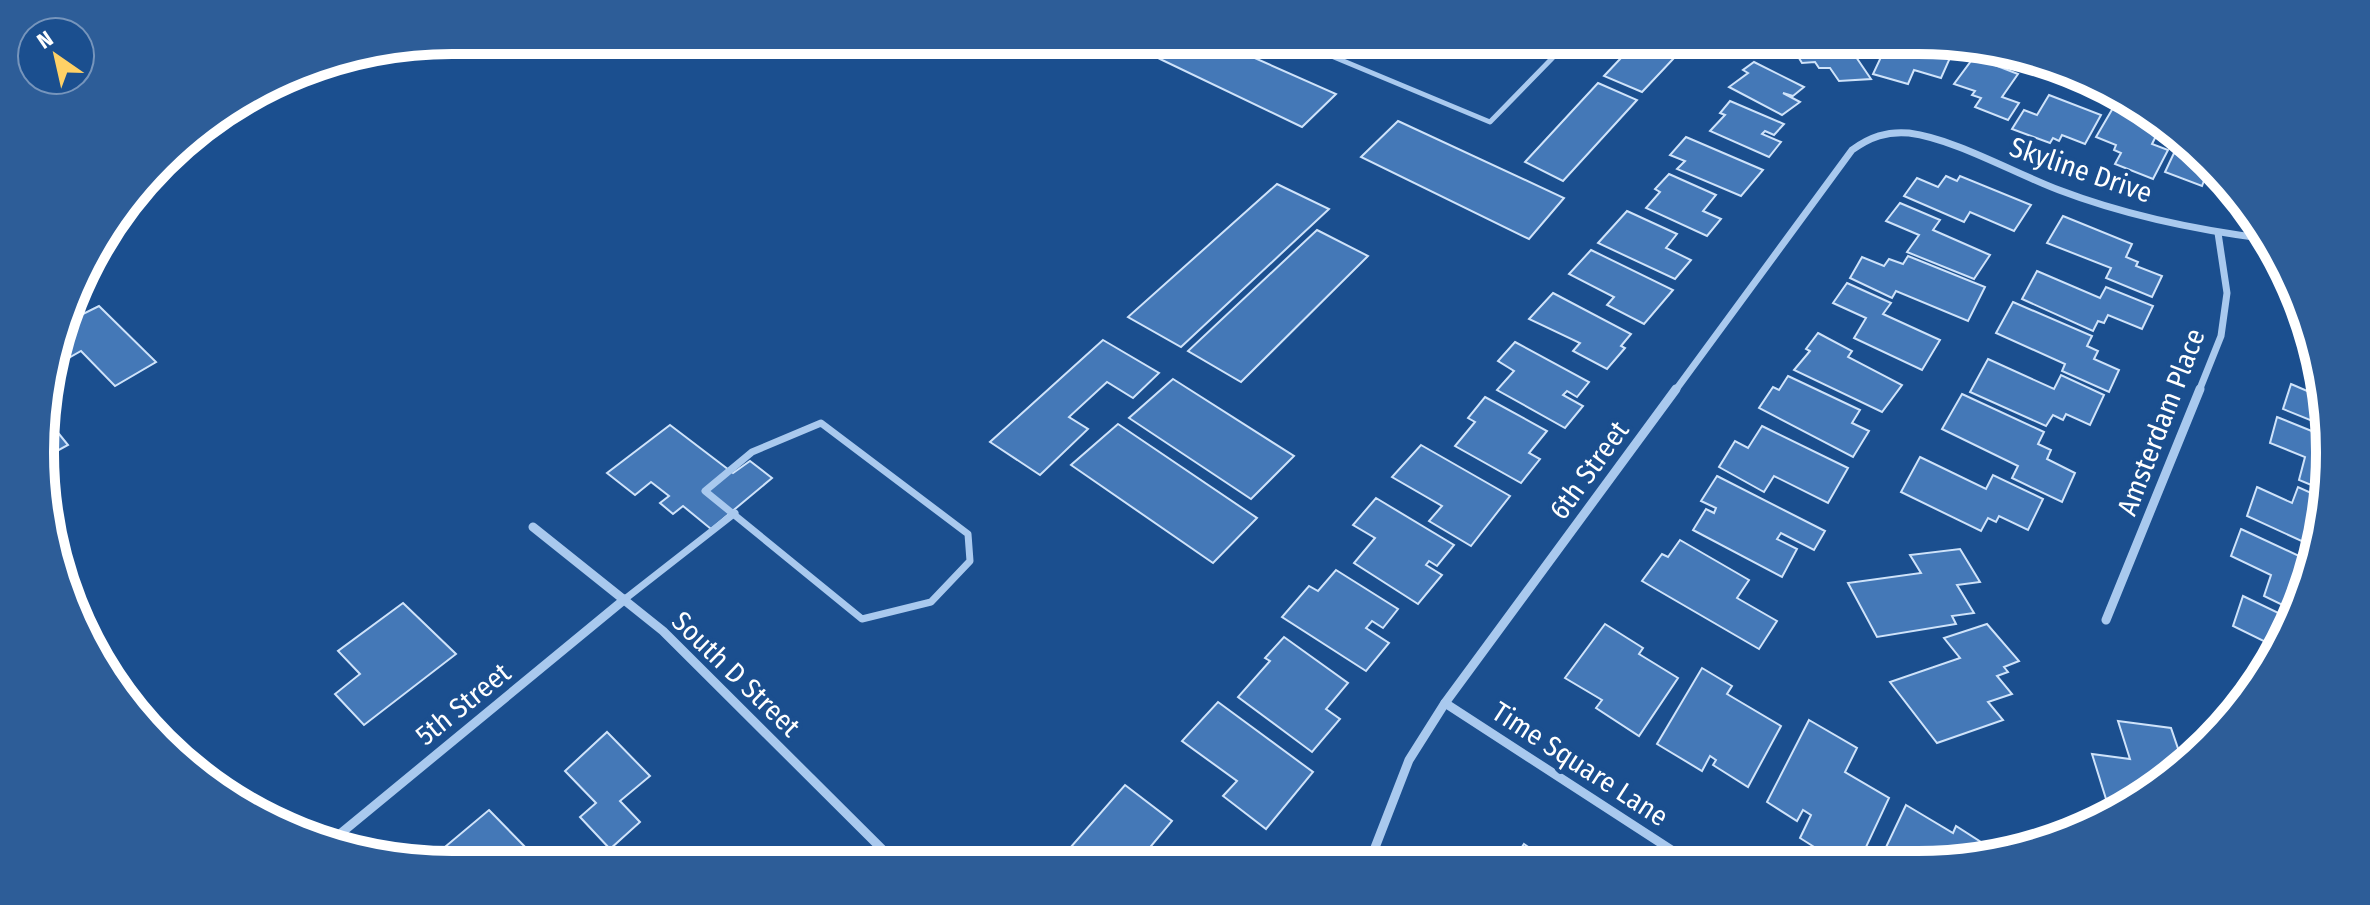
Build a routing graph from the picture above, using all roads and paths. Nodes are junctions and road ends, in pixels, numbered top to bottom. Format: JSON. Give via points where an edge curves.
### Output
{"nodes":[{"id":1,"x":1327,"y":54,"type":"edge"},
{"id":2,"x":1556,"y":54,"type":"edge"},
{"id":3,"x":1884,"y":131,"type":"joint"},
{"id":4,"x":2218,"y":233,"type":"junction"},
{"id":5,"x":2253,"y":237,"type":"edge"},
{"id":6,"x":735,"y":513,"type":"junction"},
{"id":7,"x":533,"y":527,"type":"dead end"},
{"id":8,"x":625,"y":599,"type":"junction"},
{"id":9,"x":2106,"y":620,"type":"dead end"},
{"id":10,"x":1445,"y":703,"type":"junction"},
{"id":11,"x":340,"y":834,"type":"edge"},
{"id":12,"x":884,"y":851,"type":"edge"},
{"id":13,"x":1374,"y":851,"type":"edge"},
{"id":14,"x":1673,"y":851,"type":"edge"}],
"edges":[{"from":1,"to":2,"type":"lane","via":[[1490,122]]},
{"from":3,"to":4,"type":"street","name":"Skyline Drive","via":[[1933,138],[2085,199]]},
{"from":3,"to":10,"type":"street","name":"6th Street","via":[[1852,150]]},
{"from":4,"to":5,"type":"street","name":"Skyline Drive"},
{"from":4,"to":9,"type":"street","name":"Amsterdam Place","via":[[2227,293],[2221,336]]},
{"from":6,"to":6,"type":"lane","via":[[862,619],[931,602],[970,561],[968,534],[821,423],[752,452],[705,491]]},
{"from":6,"to":8,"type":"lane"},
{"from":7,"to":8,"type":"street","name":"South D Street"},
{"from":8,"to":11,"type":"street","name":"5th Street"},
{"from":8,"to":12,"type":"street","name":"South D Street"},
{"from":10,"to":13,"type":"street","name":"6th Street","via":[[1409,760]]},
{"from":10,"to":14,"type":"street","name":"Time Square Lane"}]}
